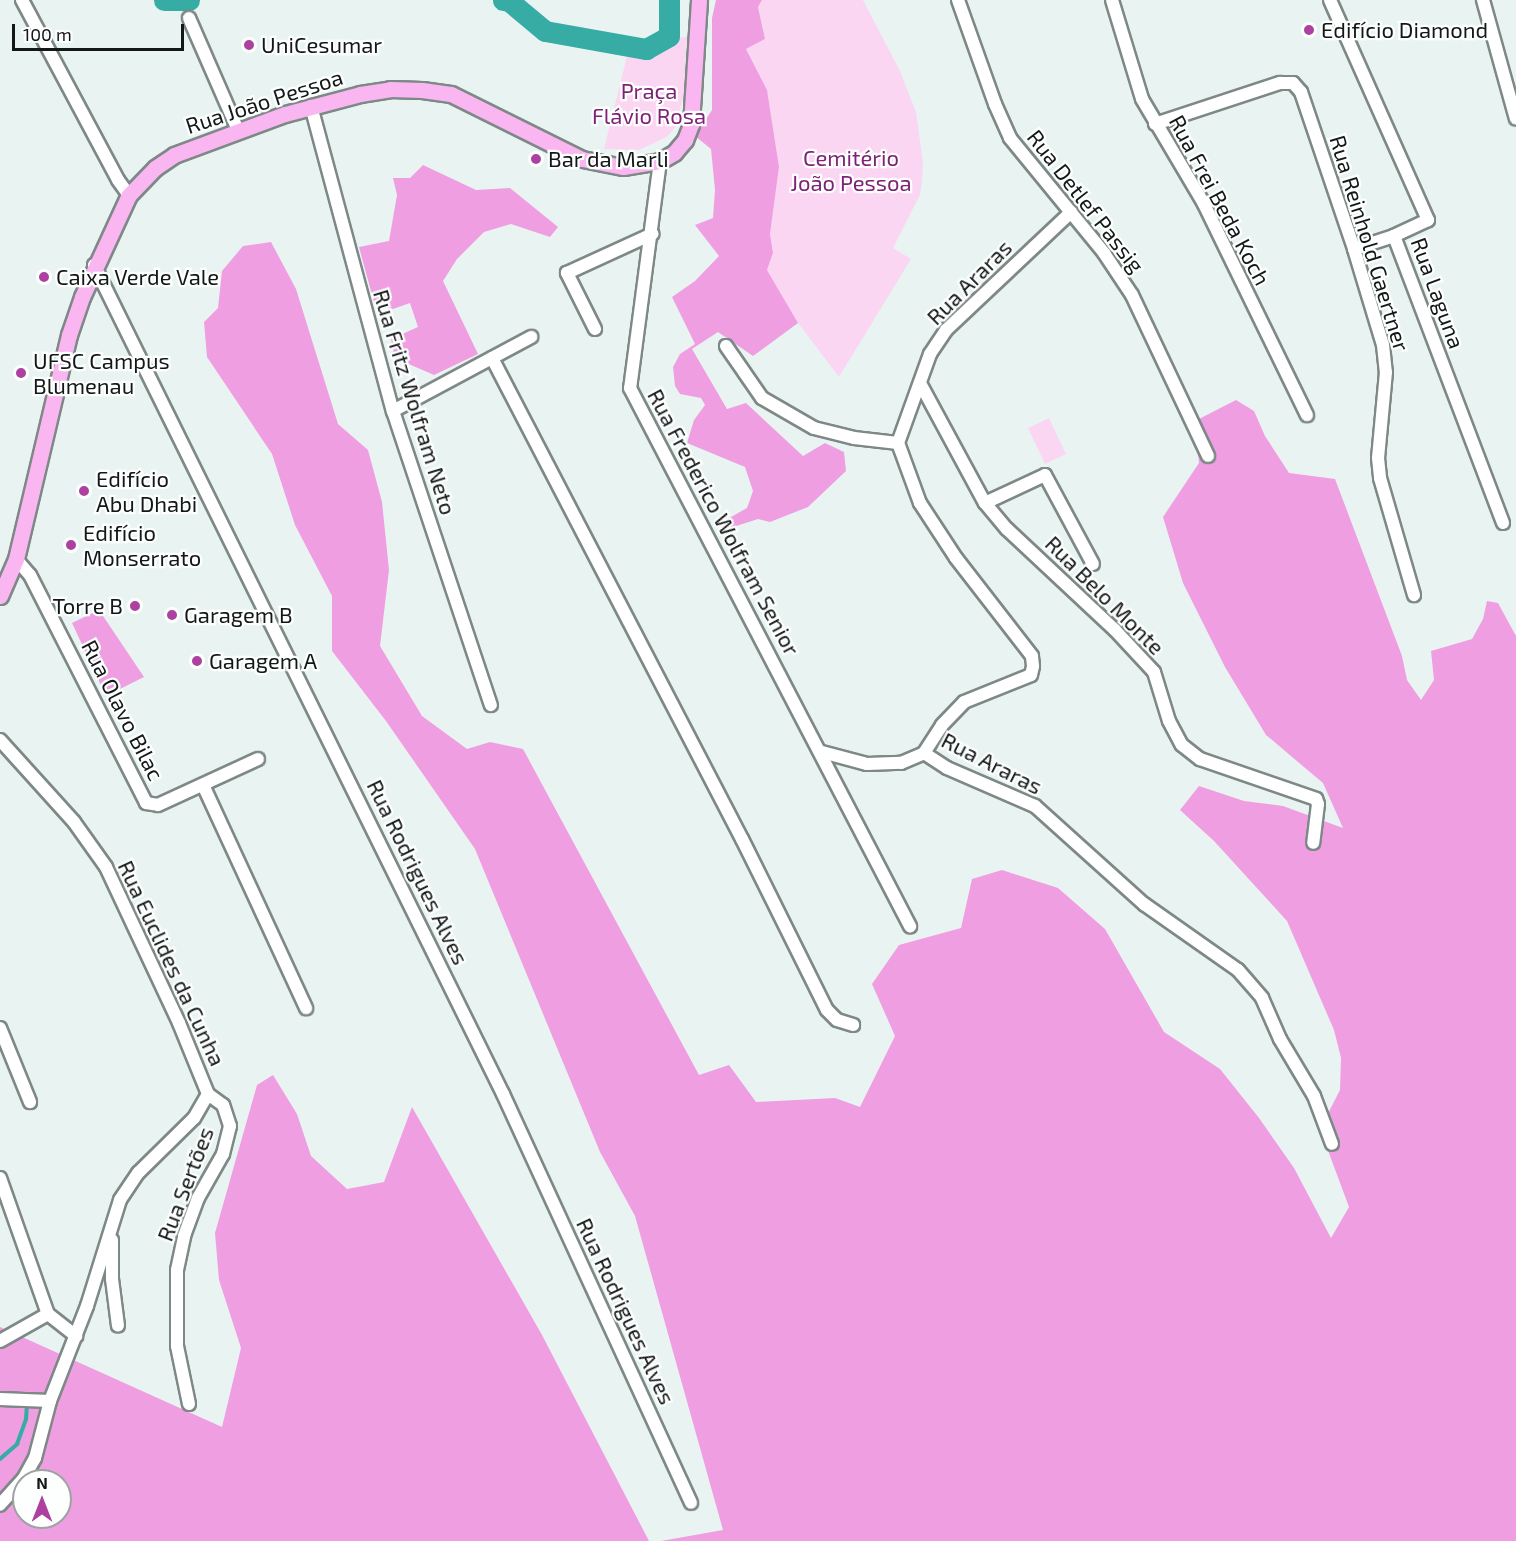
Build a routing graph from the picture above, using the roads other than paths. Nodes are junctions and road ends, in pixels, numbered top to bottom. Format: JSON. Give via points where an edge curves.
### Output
{"nodes":[{"id":1,"x":22,"y":0,"type":"edge"},
{"id":2,"x":699,"y":0,"type":"edge"},
{"id":3,"x":958,"y":0,"type":"edge"},
{"id":4,"x":1112,"y":0,"type":"edge"},
{"id":5,"x":1330,"y":0,"type":"edge"},
{"id":6,"x":1483,"y":0,"type":"edge"},
{"id":7,"x":189,"y":18,"type":"dead end"},
{"id":8,"x":311,"y":106,"type":"junction"},
{"id":9,"x":1516,"y":119,"type":"edge"},
{"id":10,"x":1155,"y":124,"type":"junction"},
{"id":11,"x":238,"y":130,"type":"junction"},
{"id":12,"x":660,"y":161,"type":"junction"},
{"id":13,"x":129,"y":195,"type":"junction"},
{"id":14,"x":1071,"y":212,"type":"junction"},
{"id":15,"x":652,"y":234,"type":"junction"},
{"id":16,"x":1394,"y":236,"type":"junction"},
{"id":17,"x":1354,"y":249,"type":"junction"},
{"id":18,"x":94,"y":265,"type":"junction"},
{"id":19,"x":595,"y":328,"type":"dead end"},
{"id":20,"x":531,"y":337,"type":"dead end"},
{"id":21,"x":726,"y":346,"type":"dead end"},
{"id":22,"x":492,"y":358,"type":"junction"},
{"id":23,"x":920,"y":383,"type":"junction"},
{"id":24,"x":393,"y":411,"type":"junction"},
{"id":25,"x":1307,"y":415,"type":"dead end"},
{"id":26,"x":898,"y":443,"type":"junction"},
{"id":27,"x":1208,"y":456,"type":"dead end"},
{"id":28,"x":985,"y":503,"type":"junction"},
{"id":29,"x":1503,"y":523,"type":"dead end"},
{"id":30,"x":16,"y":559,"type":"junction"},
{"id":31,"x":1093,"y":564,"type":"dead end"},
{"id":32,"x":1414,"y":595,"type":"dead end"},
{"id":33,"x":0,"y":596,"type":"edge"},
{"id":34,"x":491,"y":705,"type":"dead end"},
{"id":35,"x":0,"y":740,"type":"edge"},
{"id":36,"x":822,"y":752,"type":"junction"},
{"id":37,"x":924,"y":753,"type":"junction"},
{"id":38,"x":258,"y":759,"type":"dead end"},
{"id":39,"x":203,"y":784,"type":"junction"},
{"id":40,"x":1312,"y":843,"type":"dead end"},
{"id":41,"x":910,"y":926,"type":"dead end"},
{"id":42,"x":306,"y":1008,"type":"dead end"},
{"id":43,"x":853,"y":1024,"type":"dead end"},
{"id":44,"x":0,"y":1028,"type":"edge"},
{"id":45,"x":208,"y":1094,"type":"junction"},
{"id":46,"x":30,"y":1102,"type":"dead end"},
{"id":47,"x":1332,"y":1144,"type":"dead end"},
{"id":48,"x":0,"y":1178,"type":"edge"},
{"id":49,"x":112,"y":1228,"type":"junction"},
{"id":50,"x":48,"y":1314,"type":"junction"},
{"id":51,"x":118,"y":1326,"type":"dead end"},
{"id":52,"x":76,"y":1336,"type":"junction"},
{"id":53,"x":0,"y":1341,"type":"edge"},
{"id":54,"x":0,"y":1399,"type":"edge"},
{"id":55,"x":50,"y":1401,"type":"junction"},
{"id":56,"x":189,"y":1404,"type":"dead end"},
{"id":57,"x":691,"y":1503,"type":"dead end"},
{"id":58,"x":0,"y":1505,"type":"edge"}],
"edges":[{"from":1,"to":13,"type":"street"},
{"from":2,"to":12,"type":"main road","name":"Rua João Pessoa","via":[[691,124],[685,140]]},
{"from":3,"to":14,"type":"street","name":"Rua Detlef Passig","via":[[1010,138]]},
{"from":4,"to":10,"type":"street","name":"Rua Frei Beda Koch","via":[[1142,99]]},
{"from":5,"to":16,"type":"street","name":"Rua Laguna","via":[[1428,220]]},
{"from":6,"to":9,"type":"street"},
{"from":7,"to":11,"type":"street"},
{"from":8,"to":11,"type":"main road","name":"Rua João Pessoa"},
{"from":8,"to":12,"type":"main road","name":"Rua João Pessoa","via":[[390,89],[451,94],[582,159],[623,167]]},
{"from":8,"to":24,"type":"street","name":"Rua Fritz Wolfram Neto"},
{"from":10,"to":17,"type":"street","name":"Rua Reinhold Gaertner","via":[[1280,83],[1293,83],[1301,92]]},
{"from":10,"to":25,"type":"street","name":"Rua Frei Beda Koch","via":[[1203,204]]},
{"from":11,"to":13,"type":"main road","name":"Rua João Pessoa","via":[[174,154]]},
{"from":12,"to":15,"type":"street","name":"Rua Frederico Wolfram Senior"},
{"from":13,"to":18,"type":"main road","name":"Rua João Pessoa"},
{"from":14,"to":23,"type":"street","name":"Rua Araras","via":[[946,330],[930,354]]},
{"from":14,"to":27,"type":"street","name":"Rua Detlef Passig","via":[[1132,295]]},
{"from":15,"to":19,"type":"street","via":[[567,273]]},
{"from":15,"to":36,"type":"street","name":"Rua Frederico Wolfram Senior","via":[[630,388]]},
{"from":16,"to":17,"type":"street"},
{"from":16,"to":29,"type":"street","name":"Rua Laguna"},
{"from":17,"to":32,"type":"street","name":"Rua Reinhold Gaertner","via":[[1383,345],[1386,372],[1378,458],[1380,478]]},
{"from":18,"to":30,"type":"main road","name":"Rua João Pessoa","via":[[69,335]]},
{"from":18,"to":57,"type":"street","name":"Rua Rodrigues Alves","via":[[503,1094]]},
{"from":20,"to":22,"type":"street"},
{"from":21,"to":26,"type":"street","via":[[762,398],[814,428]]},
{"from":22,"to":24,"type":"street"},
{"from":22,"to":43,"type":"street","via":[[827,1010],[837,1020]]},
{"from":23,"to":26,"type":"street","name":"Rua Araras"},
{"from":23,"to":28,"type":"street","name":"Rua Belo Monte"},
{"from":24,"to":34,"type":"street","name":"Rua Fritz Wolfram Neto"},
{"from":26,"to":37,"type":"street","name":"Rua Araras","via":[[920,503],[956,558],[1032,656],[1033,666],[1031,675],[964,702],[942,725]]},
{"from":28,"to":31,"type":"street","via":[[1045,475]]},
{"from":28,"to":40,"type":"street","name":"Rua Belo Monte","via":[[1154,672],[1169,721],[1182,746],[1200,759],[1316,799]]},
{"from":30,"to":33,"type":"main road","name":"Rua João Pessoa"},
{"from":30,"to":39,"type":"street","name":"Rua Olavo Bilac","via":[[30,575],[146,803],[158,805]]},
{"from":35,"to":45,"type":"street","name":"Rua Euclides da Cunha","via":[[74,822],[106,867]]},
{"from":36,"to":37,"type":"street","via":[[867,764],[901,763]]},
{"from":36,"to":41,"type":"street","name":"Rua Frederico Wolfram Senior"},
{"from":37,"to":47,"type":"street","name":"Rua Araras","via":[[947,768],[1035,806],[1144,904],[1238,970],[1262,998],[1280,1039],[1314,1096]]},
{"from":38,"to":39,"type":"street"},
{"from":39,"to":42,"type":"street"},
{"from":44,"to":46,"type":"street"},
{"from":45,"to":49,"type":"street","name":"Rua Euclides da Cunha","via":[[194,1118],[138,1173],[120,1200]]},
{"from":45,"to":56,"type":"street","name":"Rua Sertões","via":[[223,1105],[230,1126],[223,1154],[198,1198],[184,1236],[177,1270],[177,1346]]},
{"from":48,"to":50,"type":"street"},
{"from":49,"to":51,"type":"street","via":[[112,1279]]},
{"from":49,"to":52,"type":"street","name":"Rua Euclides da Cunha"},
{"from":50,"to":52,"type":"street"},
{"from":50,"to":53,"type":"street"},
{"from":52,"to":55,"type":"street","name":"Rua Euclides da Cunha"},
{"from":54,"to":55,"type":"street"},
{"from":55,"to":58,"type":"street","name":"Rua Euclides da Cunha","via":[[35,1458],[24,1478]]}]}
